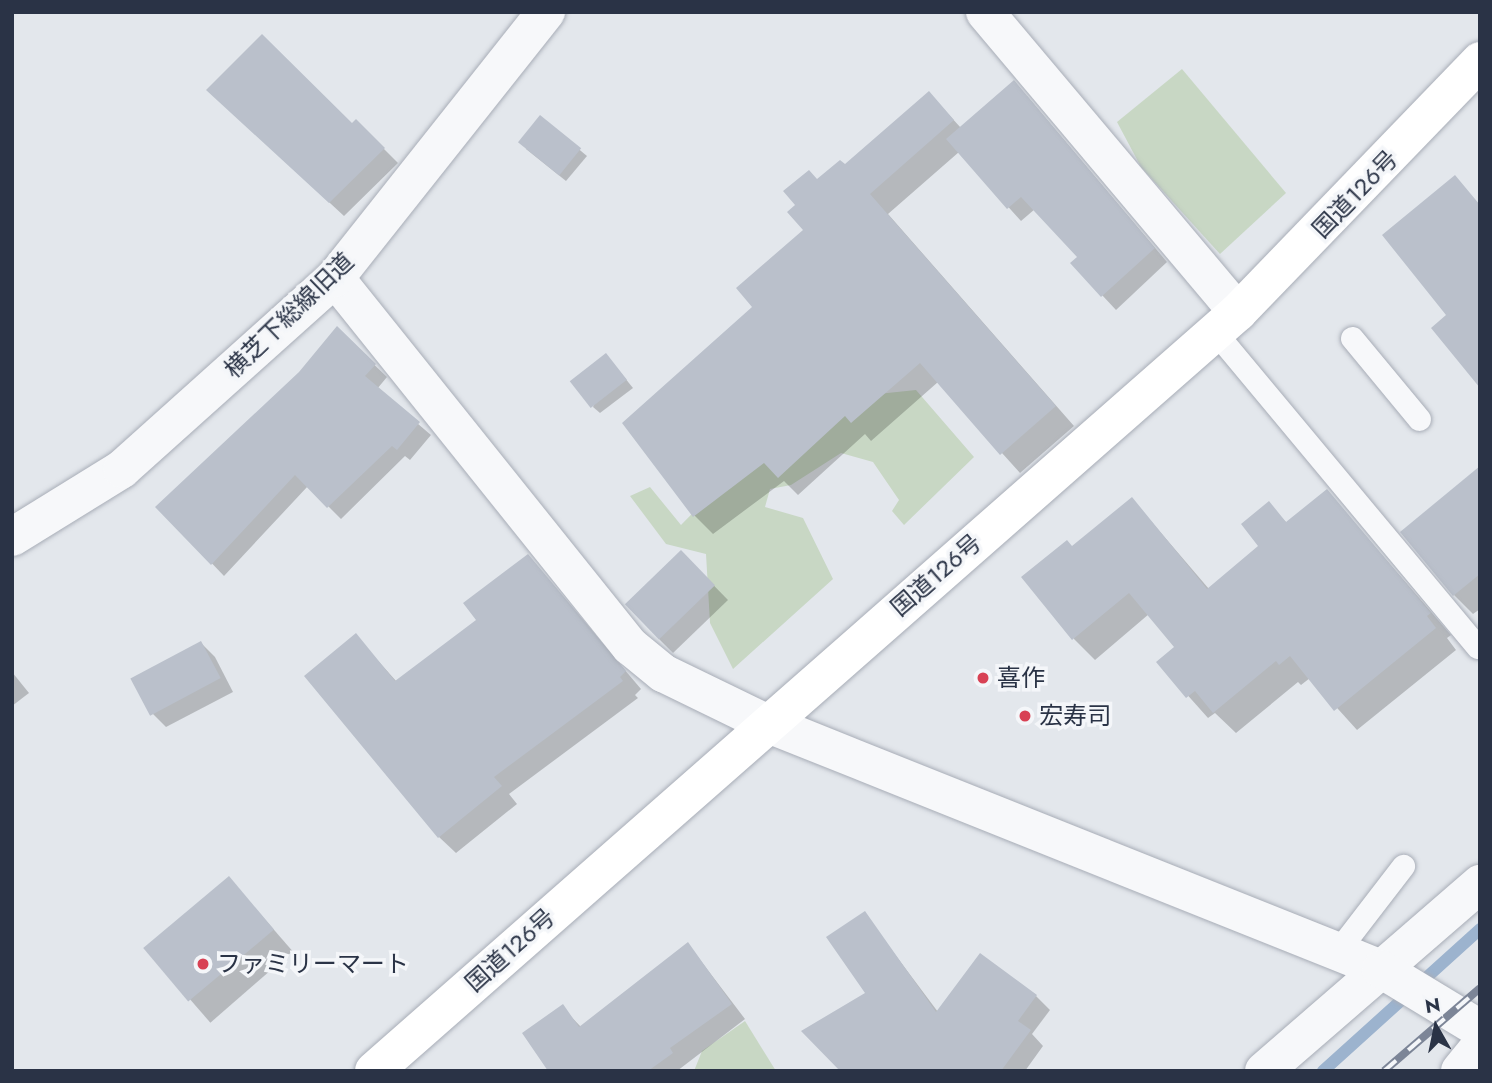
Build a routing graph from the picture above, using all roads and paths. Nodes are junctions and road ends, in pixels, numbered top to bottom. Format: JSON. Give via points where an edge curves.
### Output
{"nodes":[{"id":1,"x":546,"y":12,"type":"edge"},
{"id":2,"x":985,"y":12,"type":"edge"},
{"id":3,"x":1480,"y":61,"type":"edge"},
{"id":4,"x":335,"y":278,"type":"junction"},
{"id":5,"x":1226,"y":322,"type":"junction"},
{"id":6,"x":1352,"y":338,"type":"dead end"},
{"id":7,"x":1419,"y":419,"type":"dead end"},
{"id":8,"x":12,"y":537,"type":"edge"},
{"id":9,"x":1477,"y":647,"type":"dead end"},
{"id":10,"x":766,"y":723,"type":"junction"},
{"id":11,"x":1403,"y":866,"type":"dead end"},
{"id":12,"x":1480,"y":884,"type":"edge"},
{"id":13,"x":1336,"y":953,"type":"junction"},
{"id":14,"x":1385,"y":971,"type":"junction"},
{"id":15,"x":1480,"y":1028,"type":"edge"},
{"id":16,"x":1480,"y":1046,"type":"edge"},
{"id":17,"x":374,"y":1071,"type":"edge"},
{"id":18,"x":1264,"y":1071,"type":"edge"},
{"id":19,"x":1460,"y":1071,"type":"edge"}],
"edges":[{"from":1,"to":4,"type":"street","name":"横芝下総線旧道"},
{"from":2,"to":5,"type":"street"},
{"from":3,"to":5,"type":"highway","name":"国道126号"},
{"from":4,"to":8,"type":"street","name":"横芝下総線旧道","via":[[122,469]]},
{"from":4,"to":10,"type":"street","via":[[630,646],[663,673]]},
{"from":5,"to":9,"type":"lane"},
{"from":5,"to":10,"type":"highway","name":"国道126号"},
{"from":6,"to":7,"type":"lane"},
{"from":10,"to":13,"type":"street"},
{"from":10,"to":17,"type":"highway","name":"国道126号"},
{"from":11,"to":13,"type":"lane"},
{"from":12,"to":14,"type":"street"},
{"from":13,"to":14,"type":"street"},
{"from":14,"to":15,"type":"street"},
{"from":14,"to":18,"type":"street"},
{"from":16,"to":19,"type":"street"}]}
